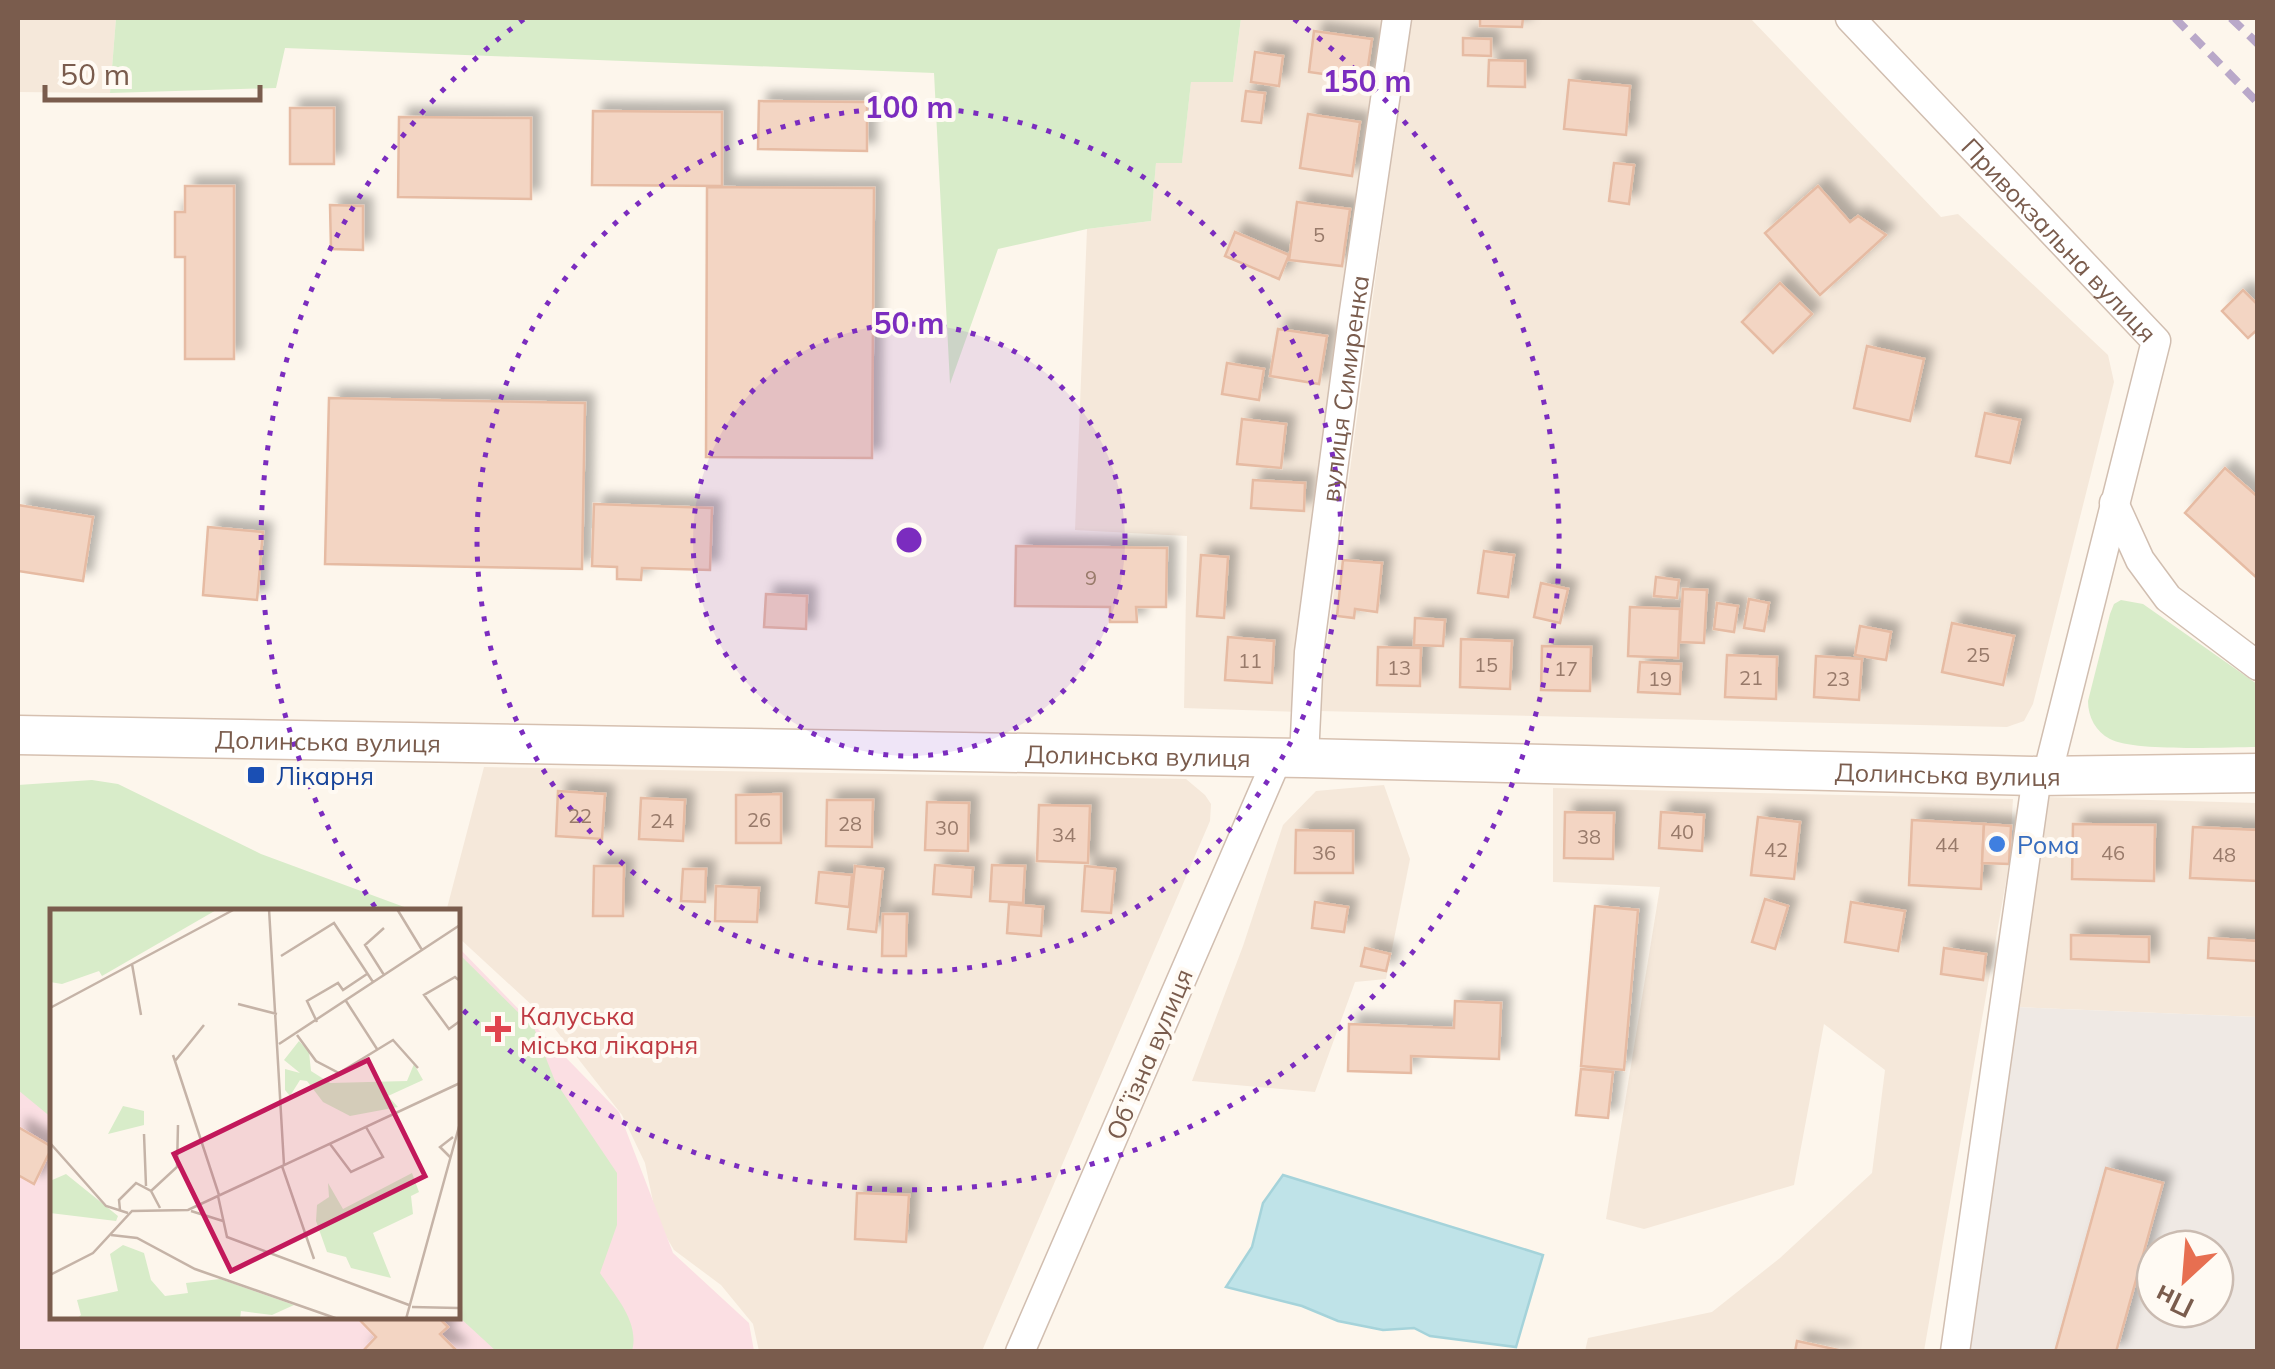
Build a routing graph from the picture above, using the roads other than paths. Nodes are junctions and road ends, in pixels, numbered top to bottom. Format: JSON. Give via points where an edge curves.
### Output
{"nodes":[{"id":1,"x":1397,"y":18,"type":"edge"},
{"id":2,"x":1850,"y":18,"type":"edge"},
{"id":3,"x":2114,"y":503,"type":"junction"},
{"id":4,"x":2258,"y":666,"type":"edge"},
{"id":5,"x":18,"y":735,"type":"edge"},
{"id":6,"x":1291,"y":758,"type":"junction"},
{"id":7,"x":2258,"y":773,"type":"edge"},
{"id":8,"x":2042,"y":776,"type":"junction"},
{"id":9,"x":1020,"y":1352,"type":"edge"},
{"id":10,"x":1955,"y":1352,"type":"edge"}],
"edges":[{"from":1,"to":6,"type":"street","name":"вулиця Симиренка"},
{"from":2,"to":3,"type":"street","name":"Привокзальна вулиця","via":[[2156,340]]},
{"from":3,"to":4,"type":"street","via":[[2140,560],[2168,598]]},
{"from":3,"to":8,"type":"street","name":"Привокзальна вулиця"},
{"from":5,"to":6,"type":"main road","name":"Долинська вулиця"},
{"from":6,"to":8,"type":"main road","name":"Долинська вулиця"},
{"from":6,"to":9,"type":"street","name":"Обʼїзна вулиця"},
{"from":7,"to":8,"type":"main road","name":"Долинська вулиця"},
{"from":8,"to":10,"type":"street","name":"Привокзальна вулиця"}]}
